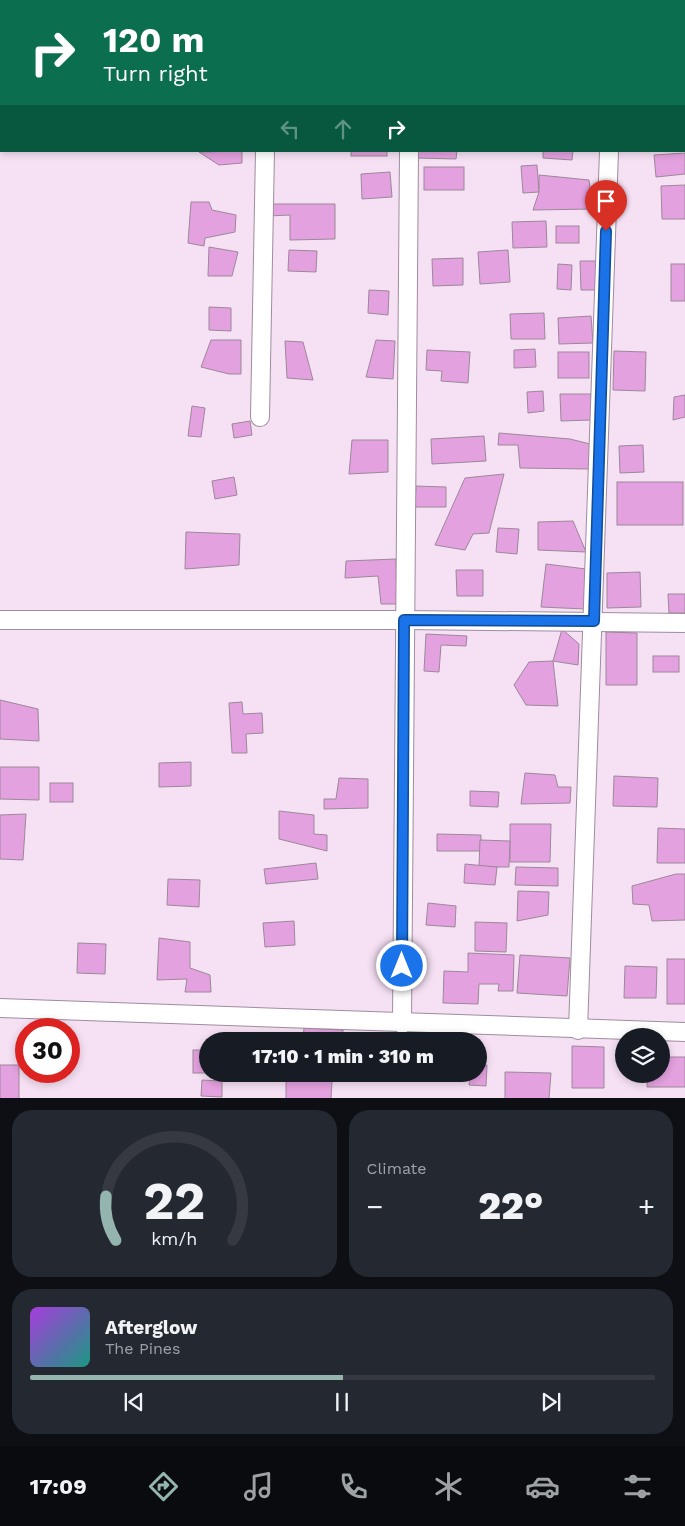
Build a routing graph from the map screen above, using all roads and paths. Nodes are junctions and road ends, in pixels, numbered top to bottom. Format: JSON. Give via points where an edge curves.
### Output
{"nodes":[{"id":1,"x":265,"y":152,"type":"edge"},
{"id":2,"x":409,"y":152,"type":"edge"},
{"id":3,"x":609,"y":152,"type":"edge"},
{"id":4,"x":260,"y":417,"type":"dead end"},
{"id":5,"x":0,"y":620,"type":"edge"},
{"id":6,"x":404,"y":620,"type":"junction"},
{"id":7,"x":594,"y":621,"type":"junction"},
{"id":8,"x":685,"y":623,"type":"edge"},
{"id":9,"x":0,"y":1008,"type":"edge"},
{"id":10,"x":402,"y":1024,"type":"junction"},
{"id":11,"x":578,"y":1030,"type":"junction"},
{"id":12,"x":685,"y":1032,"type":"edge"}],
"edges":[{"from":1,"to":4,"type":"street"},
{"from":2,"to":6,"type":"street"},
{"from":3,"to":7,"type":"street"},
{"from":5,"to":6,"type":"street"},
{"from":6,"to":7,"type":"street"},
{"from":6,"to":10,"type":"street"},
{"from":7,"to":8,"type":"street"},
{"from":7,"to":11,"type":"street"},
{"from":9,"to":10,"type":"street"},
{"from":10,"to":11,"type":"street"},
{"from":11,"to":12,"type":"street"}]}
